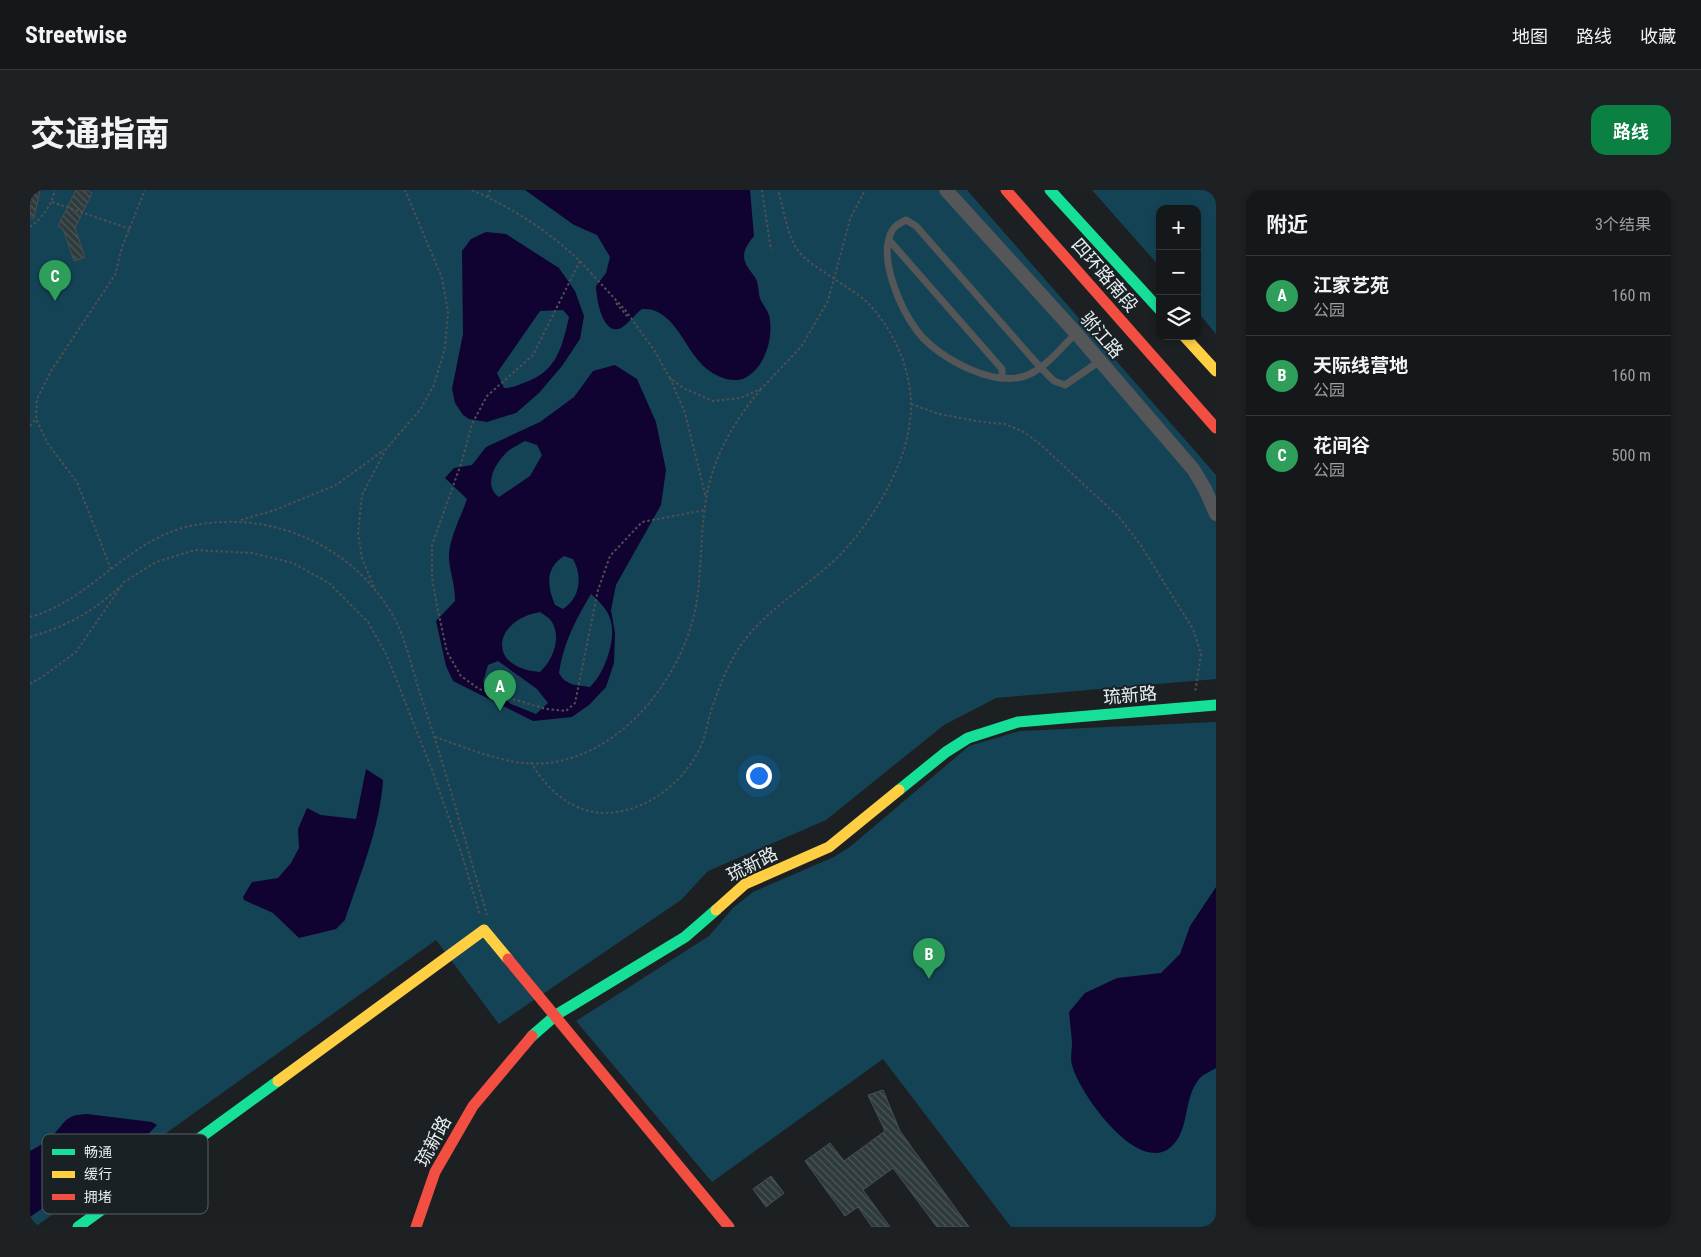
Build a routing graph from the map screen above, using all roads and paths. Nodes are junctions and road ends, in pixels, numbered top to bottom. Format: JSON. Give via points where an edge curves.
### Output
{"nodes":[{"id":1,"x":55,"y":190,"type":"edge"},
{"id":2,"x":146,"y":190,"type":"edge"},
{"id":3,"x":405,"y":190,"type":"edge"},
{"id":4,"x":472,"y":190,"type":"edge"},
{"id":5,"x":490,"y":190,"type":"edge"},
{"id":6,"x":762,"y":190,"type":"edge"},
{"id":7,"x":778,"y":190,"type":"edge"},
{"id":8,"x":865,"y":190,"type":"edge"},
{"id":9,"x":946,"y":190,"type":"edge"},
{"id":10,"x":1006,"y":190,"type":"edge"},
{"id":11,"x":1050,"y":190,"type":"edge"},
{"id":12,"x":488,"y":197,"type":"junction"},
{"id":13,"x":52,"y":202,"type":"junction"},
{"id":14,"x":30,"y":227,"type":"edge"},
{"id":15,"x":130,"y":229,"type":"junction"},
{"id":16,"x":889,"y":240,"type":"junction"},
{"id":17,"x":771,"y":250,"type":"dead end"},
{"id":18,"x":580,"y":261,"type":"junction"},
{"id":19,"x":834,"y":279,"type":"junction"},
{"id":20,"x":1156,"y":306,"type":"edge"},
{"id":21,"x":1076,"y":333,"type":"junction"},
{"id":22,"x":1188,"y":340,"type":"edge"},
{"id":23,"x":1100,"y":361,"type":"junction"},
{"id":24,"x":1040,"y":367,"type":"junction"},
{"id":25,"x":1216,"y":371,"type":"edge"},
{"id":26,"x":669,"y":377,"type":"junction"},
{"id":27,"x":1002,"y":378,"type":"junction"},
{"id":28,"x":761,"y":389,"type":"junction"},
{"id":29,"x":911,"y":404,"type":"junction"},
{"id":30,"x":36,"y":419,"type":"junction"},
{"id":31,"x":30,"y":426,"type":"edge"},
{"id":32,"x":1216,"y":428,"type":"edge"},
{"id":33,"x":386,"y":449,"type":"junction"},
{"id":34,"x":706,"y":498,"type":"junction"},
{"id":35,"x":705,"y":510,"type":"junction"},
{"id":36,"x":1216,"y":514,"type":"edge"},
{"id":37,"x":239,"y":521,"type":"junction"},
{"id":38,"x":111,"y":569,"type":"junction"},
{"id":39,"x":124,"y":582,"type":"junction"},
{"id":40,"x":375,"y":590,"type":"junction"},
{"id":41,"x":30,"y":617,"type":"edge"},
{"id":42,"x":30,"y":637,"type":"edge"},
{"id":43,"x":30,"y":684,"type":"edge"},
{"id":44,"x":1216,"y":705,"type":"edge"},
{"id":45,"x":1194,"y":707,"type":"junction"},
{"id":46,"x":435,"y":737,"type":"junction"},
{"id":47,"x":531,"y":762,"type":"junction"},
{"id":48,"x":484,"y":930,"type":"junction"},
{"id":49,"x":556,"y":1015,"type":"junction"},
{"id":50,"x":205,"y":1134,"type":"edge"},
{"id":51,"x":96,"y":1214,"type":"edge"},
{"id":52,"x":78,"y":1227,"type":"edge"},
{"id":53,"x":416,"y":1227,"type":"edge"},
{"id":54,"x":729,"y":1227,"type":"edge"}],
"edges":[{"from":1,"to":13,"type":"path"},
{"from":2,"to":15,"type":"path"},
{"from":3,"to":33,"type":"path","via":[[442,278],[448,312],[445,348],[434,384],[420,410]]},
{"from":4,"to":12,"type":"path"},
{"from":5,"to":12,"type":"path"},
{"from":6,"to":17,"type":"path"},
{"from":7,"to":19,"type":"path","via":[[795,245],[806,259]]},
{"from":8,"to":19,"type":"path","via":[[850,219]]},
{"from":9,"to":21,"type":"street","name":"驸江路"},
{"from":10,"to":32,"type":"main road","name":"四环路南段"},
{"from":11,"to":20,"type":"main road","name":"四环路南段"},
{"from":12,"to":18,"type":"path","via":[[527,220]]},
{"from":13,"to":14,"type":"path"},
{"from":13,"to":15,"type":"path"},
{"from":15,"to":30,"type":"path","via":[[114,275],[51,371],[37,399]]},
{"from":16,"to":24,"type":"lane","via":[[894,228],[906,220],[916,226]]},
{"from":16,"to":27,"type":"lane","via":[[1002,369]]},
{"from":16,"to":27,"type":"lane","via":[[888,258],[893,285],[919,332],[943,354],[962,365]]},
{"from":18,"to":26,"type":"path","via":[[638,328]]},
{"from":18,"to":35,"type":"path","via":[[532,355],[487,396],[472,424],[432,544],[432,578],[447,652],[461,676],[479,689],[546,709],[566,711],[576,703],[598,590],[610,556],[642,522]]},
{"from":19,"to":28,"type":"path","via":[[828,301],[801,347]]},
{"from":19,"to":29,"type":"path","via":[[868,303],[890,332],[907,371]]},
{"from":21,"to":23,"type":"street","name":"驸江路"},
{"from":21,"to":24,"type":"lane"},
{"from":22,"to":25,"type":"main road"},
{"from":23,"to":24,"type":"lane","via":[[1065,385],[1054,381]]},
{"from":23,"to":36,"type":"street","name":"驸江路","via":[[1193,470]]},
{"from":24,"to":27,"type":"lane","via":[[1019,377]]},
{"from":26,"to":28,"type":"path","via":[[683,388],[713,401],[740,398]]},
{"from":26,"to":34,"type":"path","via":[[685,413]]},
{"from":28,"to":34,"type":"path","via":[[743,411],[722,447]]},
{"from":29,"to":45,"type":"path","via":[[939,414],[1005,424],[1024,432],[1119,517],[1140,544],[1193,629],[1202,654]]},
{"from":29,"to":47,"type":"path","via":[[904,448],[888,488],[868,521],[838,557],[773,610],[746,638],[728,667],[700,748],[663,794],[644,805],[621,812],[597,813],[575,806],[557,795],[540,779]]},
{"from":30,"to":31,"type":"path"},
{"from":30,"to":38,"type":"path","via":[[48,444],[78,482]]},
{"from":33,"to":37,"type":"path","via":[[336,485]]},
{"from":33,"to":40,"type":"path","via":[[362,495],[358,533],[362,558]]},
{"from":34,"to":35,"type":"path"},
{"from":35,"to":47,"type":"path","via":[[696,606],[682,648],[659,689],[637,717],[612,738],[587,752],[552,762]]},
{"from":37,"to":38,"type":"path","via":[[217,522],[166,533]]},
{"from":37,"to":40,"type":"path","via":[[273,525],[318,543],[352,566]]},
{"from":38,"to":41,"type":"path","via":[[80,594],[47,613]]},
{"from":39,"to":42,"type":"path","via":[[102,604],[56,630]]},
{"from":39,"to":43,"type":"path","via":[[76,652]]},
{"from":39,"to":48,"type":"path","via":[[156,562],[195,550],[252,553],[293,563],[329,583],[368,622],[387,656],[432,770]]},
{"from":40,"to":46,"type":"path","via":[[398,626]]},
{"from":44,"to":45,"type":"main road","name":"琉新路"},
{"from":45,"to":49,"type":"main road","name":"琉新路","via":[[1018,722],[968,738],[946,752],[829,847],[745,884],[685,938]]},
{"from":46,"to":47,"type":"path","via":[[516,762]]},
{"from":46,"to":48,"type":"path","via":[[490,926]]},
{"from":48,"to":49,"type":"main road"},
{"from":48,"to":50,"type":"main road"},
{"from":49,"to":53,"type":"main road","name":"琉新路","via":[[530,1038],[473,1106],[435,1172]]},
{"from":49,"to":54,"type":"main road"},
{"from":51,"to":52,"type":"main road"}]}
